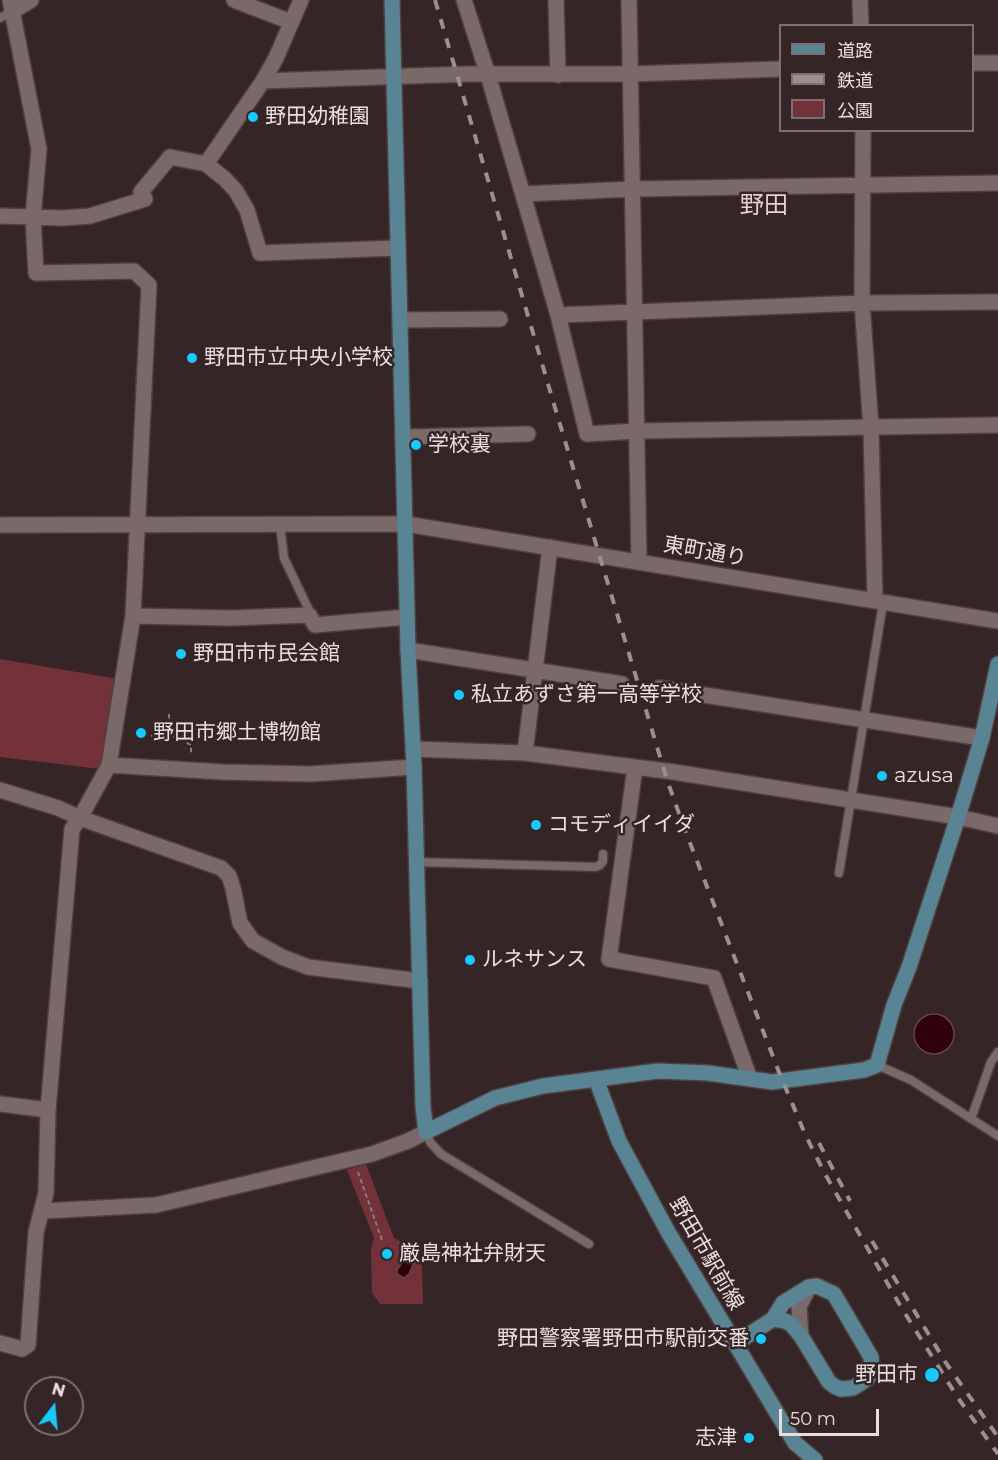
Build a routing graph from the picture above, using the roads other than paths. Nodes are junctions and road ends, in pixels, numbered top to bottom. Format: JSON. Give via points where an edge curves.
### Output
{"nodes":[{"id":1,"x":31,"y":0,"type":"edge"},
{"id":2,"x":234,"y":0,"type":"edge"},
{"id":3,"x":301,"y":0,"type":"edge"},
{"id":4,"x":392,"y":0,"type":"edge"},
{"id":5,"x":464,"y":0,"type":"edge"},
{"id":6,"x":556,"y":0,"type":"edge"},
{"id":7,"x":628,"y":0,"type":"edge"},
{"id":8,"x":860,"y":0,"type":"edge"},
{"id":9,"x":8,"y":10,"type":"edge"},
{"id":10,"x":291,"y":22,"type":"junction"},
{"id":11,"x":861,"y":24,"type":"edge"},
{"id":12,"x":974,"y":63,"type":"edge"},
{"id":13,"x":998,"y":63,"type":"edge"},
{"id":14,"x":779,"y":69,"type":"edge"},
{"id":15,"x":488,"y":75,"type":"junction"},
{"id":16,"x":558,"y":75,"type":"junction"},
{"id":17,"x":630,"y":75,"type":"junction"},
{"id":18,"x":395,"y":78,"type":"junction"},
{"id":19,"x":263,"y":81,"type":"junction"},
{"id":20,"x":863,"y":132,"type":"edge"},
{"id":21,"x":206,"y":164,"type":"junction"},
{"id":22,"x":998,"y":183,"type":"edge"},
{"id":23,"x":864,"y":186,"type":"junction"},
{"id":24,"x":632,"y":189,"type":"junction"},
{"id":25,"x":524,"y":194,"type":"junction"},
{"id":26,"x":0,"y":216,"type":"edge"},
{"id":27,"x":33,"y":217,"type":"junction"},
{"id":28,"x":398,"y":248,"type":"junction"},
{"id":29,"x":998,"y":302,"type":"edge"},
{"id":30,"x":862,"y":303,"type":"junction"},
{"id":31,"x":634,"y":312,"type":"junction"},
{"id":32,"x":558,"y":315,"type":"junction"},
{"id":33,"x":500,"y":319,"type":"dead end"},
{"id":34,"x":400,"y":320,"type":"junction"},
{"id":35,"x":998,"y":425,"type":"edge"},
{"id":36,"x":871,"y":428,"type":"junction"},
{"id":37,"x":637,"y":431,"type":"junction"},
{"id":38,"x":528,"y":434,"type":"dead end"},
{"id":39,"x":403,"y":437,"type":"junction"},
{"id":40,"x":280,"y":524,"type":"junction"},
{"id":41,"x":405,"y":524,"type":"junction"},
{"id":42,"x":0,"y":525,"type":"edge"},
{"id":43,"x":136,"y":525,"type":"junction"},
{"id":44,"x":550,"y":547,"type":"junction"},
{"id":45,"x":639,"y":562,"type":"junction"},
{"id":46,"x":879,"y":602,"type":"junction"},
{"id":47,"x":309,"y":615,"type":"junction"},
{"id":48,"x":132,"y":616,"type":"junction"},
{"id":49,"x":408,"y":617,"type":"junction"},
{"id":50,"x":998,"y":621,"type":"edge"},
{"id":51,"x":408,"y":650,"type":"junction"},
{"id":52,"x":998,"y":664,"type":"edge"},
{"id":53,"x":536,"y":670,"type":"junction"},
{"id":54,"x":622,"y":684,"type":"dead end"},
{"id":55,"x":659,"y":688,"type":"dead end"},
{"id":56,"x":994,"y":702,"type":"edge"},
{"id":57,"x":864,"y":719,"type":"junction"},
{"id":58,"x":982,"y":738,"type":"junction"},
{"id":59,"x":413,"y":749,"type":"junction"},
{"id":60,"x":525,"y":753,"type":"junction"},
{"id":61,"x":109,"y":765,"type":"junction"},
{"id":62,"x":414,"y":767,"type":"junction"},
{"id":63,"x":635,"y":767,"type":"junction"},
{"id":64,"x":0,"y":790,"type":"edge"},
{"id":65,"x":850,"y":800,"type":"junction"},
{"id":66,"x":958,"y":817,"type":"junction"},
{"id":67,"x":80,"y":818,"type":"junction"},
{"id":68,"x":998,"y":826,"type":"edge"},
{"id":69,"x":603,"y":854,"type":"dead end"},
{"id":70,"x":417,"y":862,"type":"junction"},
{"id":71,"x":839,"y":873,"type":"dead end"},
{"id":72,"x":420,"y":981,"type":"junction"},
{"id":73,"x":998,"y":1052,"type":"edge"},
{"id":74,"x":877,"y":1065,"type":"junction"},
{"id":75,"x":596,"y":1079,"type":"junction"},
{"id":76,"x":750,"y":1079,"type":"junction"},
{"id":77,"x":0,"y":1104,"type":"edge"},
{"id":78,"x":48,"y":1110,"type":"junction"},
{"id":79,"x":971,"y":1119,"type":"junction"},
{"id":80,"x":426,"y":1132,"type":"junction"},
{"id":81,"x":998,"y":1136,"type":"edge"},
{"id":82,"x":43,"y":1211,"type":"junction"},
{"id":83,"x":589,"y":1244,"type":"dead end"},
{"id":84,"x":809,"y":1287,"type":"junction"},
{"id":85,"x":773,"y":1319,"type":"junction"},
{"id":86,"x":801,"y":1336,"type":"junction"},
{"id":87,"x":0,"y":1343,"type":"edge"},
{"id":88,"x":735,"y":1344,"type":"junction"},
{"id":89,"x":815,"y":1460,"type":"edge"}],
"edges":[{"from":1,"to":9,"type":"street"},
{"from":2,"to":10,"type":"street"},
{"from":3,"to":10,"type":"street"},
{"from":4,"to":18,"type":"street"},
{"from":5,"to":15,"type":"street"},
{"from":6,"to":16,"type":"street"},
{"from":7,"to":17,"type":"street"},
{"from":8,"to":11,"type":"street"},
{"from":9,"to":27,"type":"street","via":[[39,148]]},
{"from":10,"to":19,"type":"street"},
{"from":12,"to":13,"type":"street"},
{"from":14,"to":17,"type":"street"},
{"from":15,"to":16,"type":"street"},
{"from":15,"to":18,"type":"street"},
{"from":15,"to":25,"type":"street"},
{"from":16,"to":17,"type":"street"},
{"from":17,"to":24,"type":"street"},
{"from":18,"to":19,"type":"street"},
{"from":18,"to":28,"type":"street"},
{"from":19,"to":21,"type":"street"},
{"from":20,"to":23,"type":"street"},
{"from":21,"to":27,"type":"street","via":[[170,157],[141,192],[145,199],[90,216]]},
{"from":21,"to":28,"type":"street","via":[[236,191],[247,210],[260,253]]},
{"from":22,"to":23,"type":"street"},
{"from":23,"to":24,"type":"street"},
{"from":23,"to":30,"type":"street"},
{"from":24,"to":25,"type":"street"},
{"from":24,"to":31,"type":"street"},
{"from":25,"to":32,"type":"street"},
{"from":26,"to":27,"type":"street"},
{"from":27,"to":43,"type":"street","via":[[36,273],[134,271],[149,285]]},
{"from":28,"to":34,"type":"street"},
{"from":29,"to":30,"type":"street"},
{"from":30,"to":31,"type":"street"},
{"from":30,"to":36,"type":"street"},
{"from":31,"to":32,"type":"street"},
{"from":31,"to":37,"type":"street"},
{"from":32,"to":37,"type":"street","via":[[587,434]]},
{"from":33,"to":34,"type":"street"},
{"from":34,"to":39,"type":"street"},
{"from":35,"to":36,"type":"street"},
{"from":36,"to":37,"type":"street"},
{"from":36,"to":46,"type":"street"},
{"from":37,"to":45,"type":"street"},
{"from":38,"to":39,"type":"street"},
{"from":39,"to":41,"type":"street"},
{"from":40,"to":41,"type":"street","name":"東町通り"},
{"from":40,"to":43,"type":"street","name":"東町通り"},
{"from":40,"to":47,"type":"lane","via":[[284,558]]},
{"from":41,"to":44,"type":"street","name":"東町通り"},
{"from":41,"to":49,"type":"street"},
{"from":42,"to":43,"type":"street","name":"東町通り"},
{"from":43,"to":48,"type":"street"},
{"from":44,"to":45,"type":"street","name":"東町通り"},
{"from":44,"to":53,"type":"street"},
{"from":45,"to":46,"type":"street","name":"東町通り"},
{"from":46,"to":50,"type":"street","name":"東町通り"},
{"from":46,"to":57,"type":"lane"},
{"from":47,"to":48,"type":"street"},
{"from":47,"to":49,"type":"street","via":[[315,625]]},
{"from":48,"to":61,"type":"street"},
{"from":49,"to":51,"type":"street"},
{"from":51,"to":53,"type":"street"},
{"from":51,"to":59,"type":"street"},
{"from":52,"to":56,"type":"street"},
{"from":53,"to":54,"type":"street"},
{"from":53,"to":60,"type":"street"},
{"from":55,"to":57,"type":"street"},
{"from":56,"to":58,"type":"street"},
{"from":57,"to":58,"type":"street"},
{"from":57,"to":65,"type":"lane"},
{"from":58,"to":66,"type":"street"},
{"from":59,"to":60,"type":"street"},
{"from":59,"to":62,"type":"street"},
{"from":60,"to":63,"type":"street"},
{"from":61,"to":62,"type":"street","via":[[310,774]]},
{"from":61,"to":67,"type":"street"},
{"from":62,"to":70,"type":"street"},
{"from":63,"to":65,"type":"street"},
{"from":63,"to":76,"type":"street","via":[[609,959],[714,978]]},
{"from":64,"to":67,"type":"street"},
{"from":65,"to":66,"type":"street"},
{"from":65,"to":71,"type":"lane"},
{"from":66,"to":68,"type":"street"},
{"from":66,"to":74,"type":"street"},
{"from":67,"to":72,"type":"street","via":[[221,868],[234,888],[240,923],[253,941],[282,957],[308,967]]},
{"from":67,"to":78,"type":"street","via":[[72,829],[68,856]]},
{"from":69,"to":70,"type":"lane","via":[[603,861],[596,867]]},
{"from":70,"to":72,"type":"street"},
{"from":72,"to":80,"type":"street"},
{"from":73,"to":79,"type":"lane"},
{"from":74,"to":76,"type":"street","via":[[772,1083]]},
{"from":74,"to":79,"type":"lane","via":[[911,1080]]},
{"from":75,"to":76,"type":"street","via":[[668,1071]]},
{"from":75,"to":80,"type":"street","via":[[531,1088],[495,1098]]},
{"from":75,"to":88,"type":"street","name":"野田市駅前線","via":[[633,1170]]},
{"from":77,"to":78,"type":"street"},
{"from":78,"to":82,"type":"street"},
{"from":79,"to":81,"type":"lane"},
{"from":80,"to":82,"type":"street","via":[[353,1158],[156,1204]]},
{"from":80,"to":83,"type":"lane","via":[[441,1154]]},
{"from":82,"to":87,"type":"street","via":[[36,1232],[28,1345],[22,1349]]},
{"from":84,"to":85,"type":"street","via":[[783,1303]]},
{"from":84,"to":86,"type":"street","via":[[799,1307]]},
{"from":84,"to":86,"type":"street","via":[[826,1288],[834,1294],[871,1357],[872,1371],[853,1388],[834,1386]]},
{"from":85,"to":86,"type":"street","via":[[791,1324]]},
{"from":85,"to":88,"type":"street"},
{"from":88,"to":89,"type":"street","name":"野田市駅前線","via":[[795,1443]]}]}
